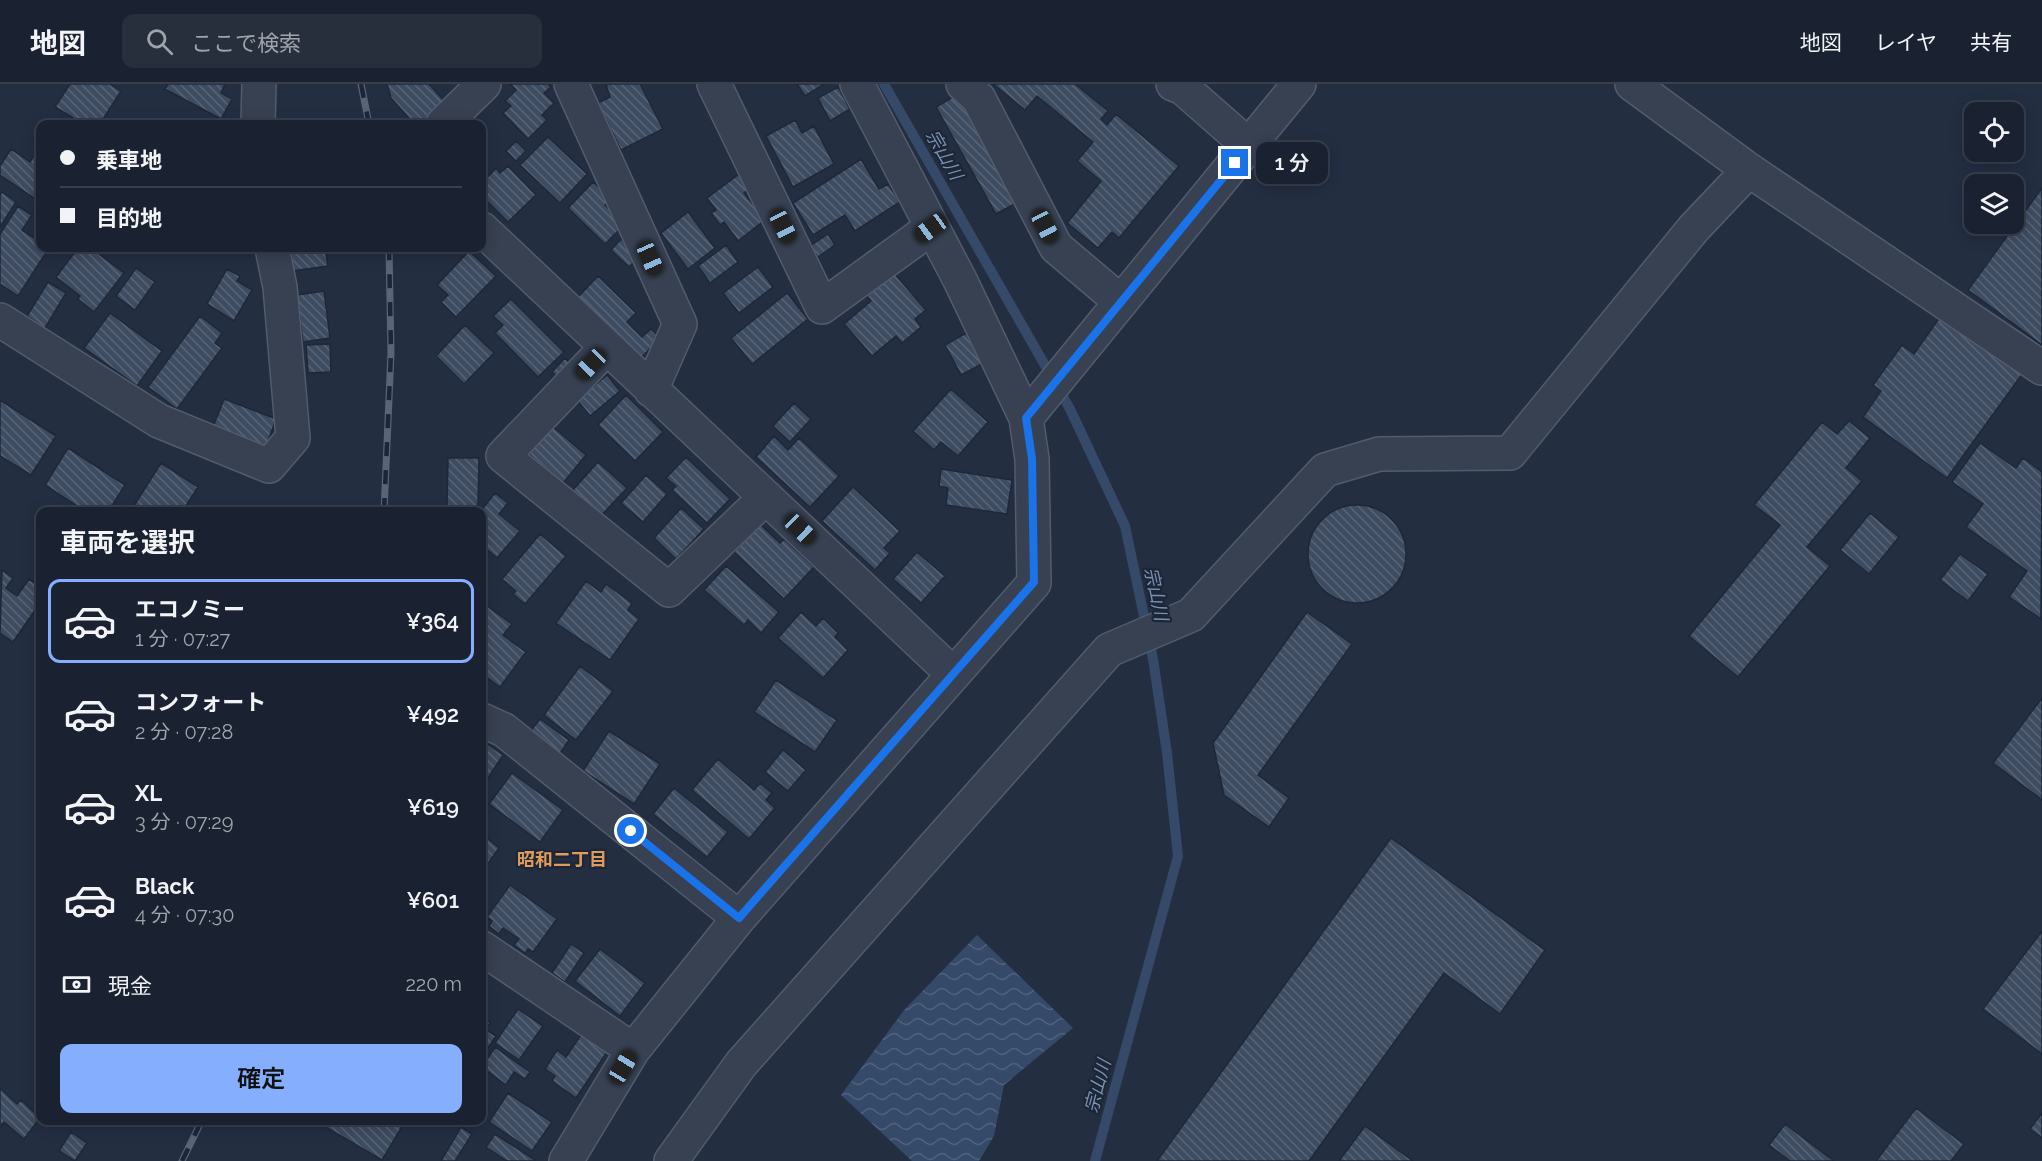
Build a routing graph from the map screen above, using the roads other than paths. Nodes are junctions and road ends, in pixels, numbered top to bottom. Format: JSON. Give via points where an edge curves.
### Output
{"nodes":[{"id":1,"x":259,"y":84,"type":"edge"},
{"id":2,"x":483,"y":84,"type":"edge"},
{"id":3,"x":572,"y":84,"type":"edge"},
{"id":4,"x":714,"y":84,"type":"edge"},
{"id":5,"x":857,"y":84,"type":"edge"},
{"id":6,"x":963,"y":84,"type":"edge"},
{"id":7,"x":1173,"y":84,"type":"edge"},
{"id":8,"x":1299,"y":84,"type":"edge"},
{"id":9,"x":1632,"y":84,"type":"edge"},
{"id":10,"x":258,"y":120,"type":"edge"},
{"id":11,"x":447,"y":120,"type":"edge"},
{"id":12,"x":1249,"y":146,"type":"junction"},
{"id":13,"x":1749,"y":170,"type":"junction"},
{"id":14,"x":931,"y":228,"type":"junction"},
{"id":15,"x":486,"y":233,"type":"edge"},
{"id":16,"x":273,"y":252,"type":"edge"},
{"id":17,"x":1121,"y":302,"type":"junction"},
{"id":18,"x":0,"y":320,"type":"edge"},
{"id":19,"x":606,"y":348,"type":"junction"},
{"id":20,"x":2042,"y":368,"type":"edge"},
{"id":21,"x":651,"y":390,"type":"junction"},
{"id":22,"x":1026,"y":418,"type":"junction"},
{"id":23,"x":766,"y":497,"type":"junction"},
{"id":24,"x":953,"y":674,"type":"junction"},
{"id":25,"x":486,"y":722,"type":"edge"},
{"id":26,"x":739,"y":918,"type":"junction"},
{"id":27,"x":486,"y":951,"type":"edge"},
{"id":28,"x":633,"y":1050,"type":"junction"},
{"id":29,"x":566,"y":1161,"type":"edge"},
{"id":30,"x":671,"y":1161,"type":"edge"}],
"edges":[{"from":1,"to":10,"type":"street"},
{"from":2,"to":11,"type":"street"},
{"from":3,"to":21,"type":"street","via":[[680,324]]},
{"from":4,"to":14,"type":"street","via":[[822,307]]},
{"from":5,"to":14,"type":"street"},
{"from":6,"to":17,"type":"street","via":[[978,99],[1056,247]]},
{"from":7,"to":12,"type":"street","via":[[1183,88]]},
{"from":8,"to":12,"type":"street"},
{"from":9,"to":13,"type":"street"},
{"from":12,"to":17,"type":"street"},
{"from":13,"to":20,"type":"street"},
{"from":13,"to":30,"type":"street","via":[[1694,228],[1510,453],[1379,454],[1325,470],[1191,615],[1109,650],[741,1064]]},
{"from":14,"to":22,"type":"street"},
{"from":15,"to":19,"type":"street"},
{"from":16,"to":18,"type":"street","via":[[280,287],[293,438],[269,466],[159,422]]},
{"from":17,"to":22,"type":"street"},
{"from":19,"to":21,"type":"street"},
{"from":19,"to":23,"type":"street","via":[[503,456],[669,590]]},
{"from":21,"to":23,"type":"street"},
{"from":22,"to":24,"type":"street","via":[[1032,459],[1034,582]]},
{"from":23,"to":24,"type":"street"},
{"from":24,"to":26,"type":"street"},
{"from":25,"to":26,"type":"street","via":[[504,730]]},
{"from":26,"to":28,"type":"street"},
{"from":27,"to":28,"type":"street"},
{"from":28,"to":29,"type":"street"}]}
